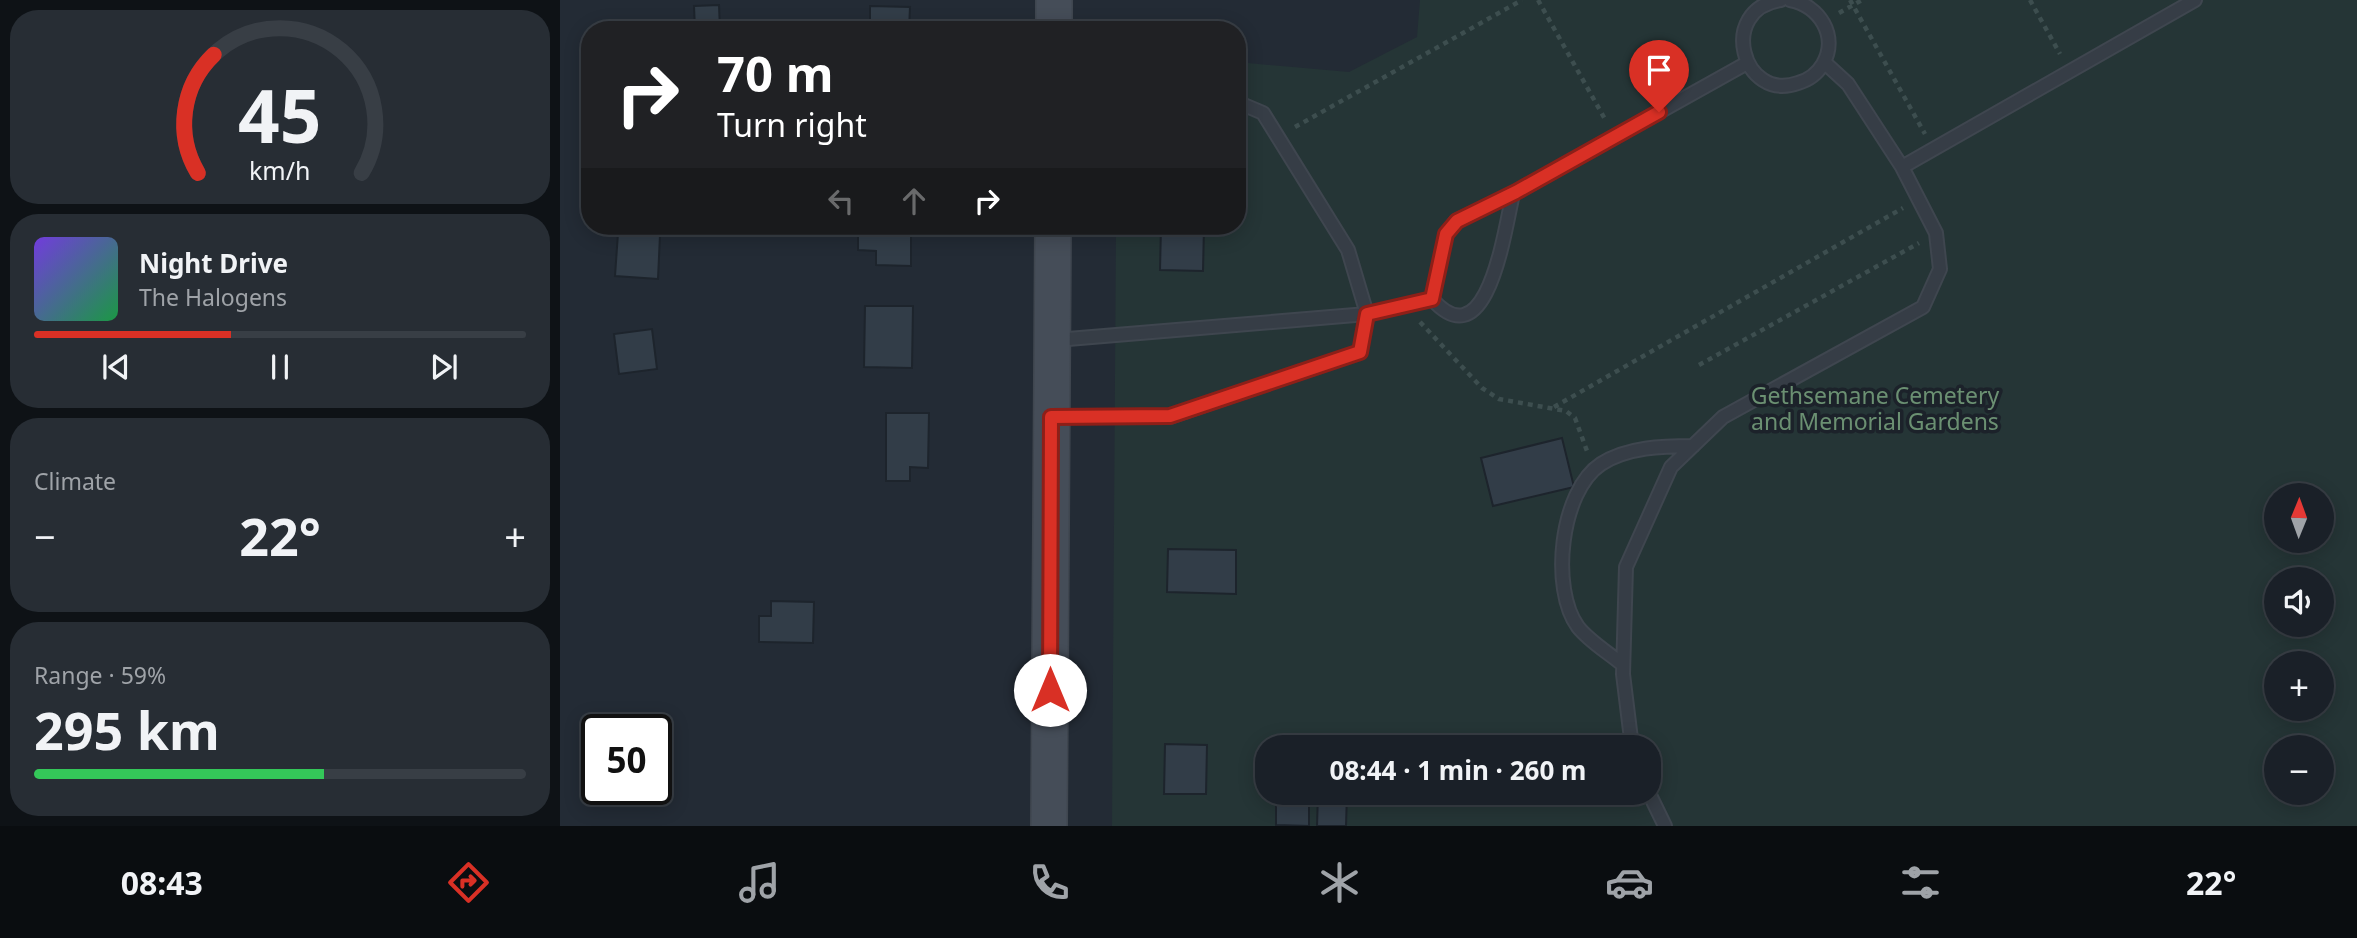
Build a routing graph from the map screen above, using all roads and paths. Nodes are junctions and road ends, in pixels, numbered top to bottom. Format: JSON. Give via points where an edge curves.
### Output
{"nodes":[{"id":1,"x":1054,"y":0,"type":"edge"},
{"id":2,"x":1522,"y":0,"type":"edge"},
{"id":3,"x":1538,"y":0,"type":"edge"},
{"id":4,"x":1781,"y":0,"type":"edge"},
{"id":5,"x":1790,"y":0,"type":"edge"},
{"id":6,"x":1862,"y":0,"type":"edge"},
{"id":7,"x":2030,"y":0,"type":"edge"},
{"id":8,"x":2195,"y":0,"type":"edge"},
{"id":9,"x":1852,"y":3,"type":"edge"},
{"id":10,"x":1054,"y":21,"type":"edge"},
{"id":11,"x":1823,"y":22,"type":"junction"},
{"id":12,"x":1824,"y":62,"type":"junction"},
{"id":13,"x":1747,"y":63,"type":"junction"},
{"id":14,"x":2070,"y":71,"type":"junction"},
{"id":15,"x":1246,"y":106,"type":"edge"},
{"id":16,"x":1279,"y":136,"type":"junction"},
{"id":17,"x":1615,"y":137,"type":"junction"},
{"id":18,"x":1934,"y":149,"type":"junction"},
{"id":19,"x":1902,"y":167,"type":"junction"},
{"id":20,"x":1513,"y":194,"type":"junction"},
{"id":21,"x":1918,"y":199,"type":"junction"},
{"id":22,"x":1936,"y":233,"type":"junction"},
{"id":23,"x":1053,"y":235,"type":"edge"},
{"id":24,"x":1432,"y":299,"type":"junction"},
{"id":25,"x":1406,"y":305,"type":"junction"},
{"id":26,"x":1367,"y":314,"type":"junction"},
{"id":27,"x":1052,"y":340,"type":"junction"},
{"id":28,"x":1699,"y":365,"type":"dead end"},
{"id":29,"x":1554,"y":407,"type":"junction"},
{"id":30,"x":1051,"y":417,"type":"junction"},
{"id":31,"x":1693,"y":446,"type":"junction"},
{"id":32,"x":1598,"y":466,"type":"junction"},
{"id":33,"x":1623,"y":665,"type":"junction"},
{"id":34,"x":1631,"y":735,"type":"edge"},
{"id":35,"x":1655,"y":805,"type":"edge"},
{"id":36,"x":1049,"y":826,"type":"edge"},
{"id":37,"x":1665,"y":826,"type":"edge"}],
"edges":[{"from":1,"to":10,"type":"main road"},
{"from":2,"to":16,"type":"path"},
{"from":3,"to":17,"type":"path"},
{"from":4,"to":13,"type":"lane","via":[[1758,9],[1748,20],[1742,48]]},
{"from":5,"to":11,"type":"lane","via":[[1814,9]]},
{"from":6,"to":9,"type":"path"},
{"from":7,"to":14,"type":"path"},
{"from":8,"to":14,"type":"lane"},
{"from":9,"to":11,"type":"path"},
{"from":9,"to":18,"type":"path"},
{"from":11,"to":12,"type":"lane","via":[[1828,35]]},
{"from":12,"to":13,"type":"lane","via":[[1816,73],[1793,85],[1766,81]]},
{"from":12,"to":19,"type":"lane","via":[[1848,84]]},
{"from":13,"to":17,"type":"lane"},
{"from":14,"to":18,"type":"lane"},
{"from":15,"to":16,"type":"lane","via":[[1264,113]]},
{"from":16,"to":26,"type":"lane","via":[[1348,250]]},
{"from":17,"to":20,"type":"lane"},
{"from":18,"to":19,"type":"lane"},
{"from":19,"to":21,"type":"lane"},
{"from":20,"to":24,"type":"lane","via":[[1457,221],[1446,234]]},
{"from":20,"to":24,"type":"lane","via":[[1493,275],[1479,306],[1456,316],[1444,313]]},
{"from":21,"to":22,"type":"lane"},
{"from":21,"to":29,"type":"path"},
{"from":22,"to":28,"type":"path"},
{"from":22,"to":31,"type":"lane","via":[[1940,269],[1923,307],[1723,417]]},
{"from":23,"to":27,"type":"main road"},
{"from":24,"to":25,"type":"lane"},
{"from":25,"to":26,"type":"lane"},
{"from":25,"to":29,"type":"path","via":[[1482,388],[1515,404]]},
{"from":26,"to":27,"type":"lane"},
{"from":26,"to":30,"type":"lane","via":[[1360,352],[1170,416]]},
{"from":27,"to":30,"type":"main road"},
{"from":29,"to":32,"type":"path","via":[[1575,418]]},
{"from":30,"to":36,"type":"main road"},
{"from":31,"to":32,"type":"lane","via":[[1620,454]]},
{"from":31,"to":33,"type":"lane","via":[[1671,467],[1626,567]]},
{"from":32,"to":33,"type":"lane","via":[[1580,492],[1565,529],[1561,556],[1564,584],[1578,627]]},
{"from":33,"to":34,"type":"lane"},
{"from":35,"to":37,"type":"lane"}]}
